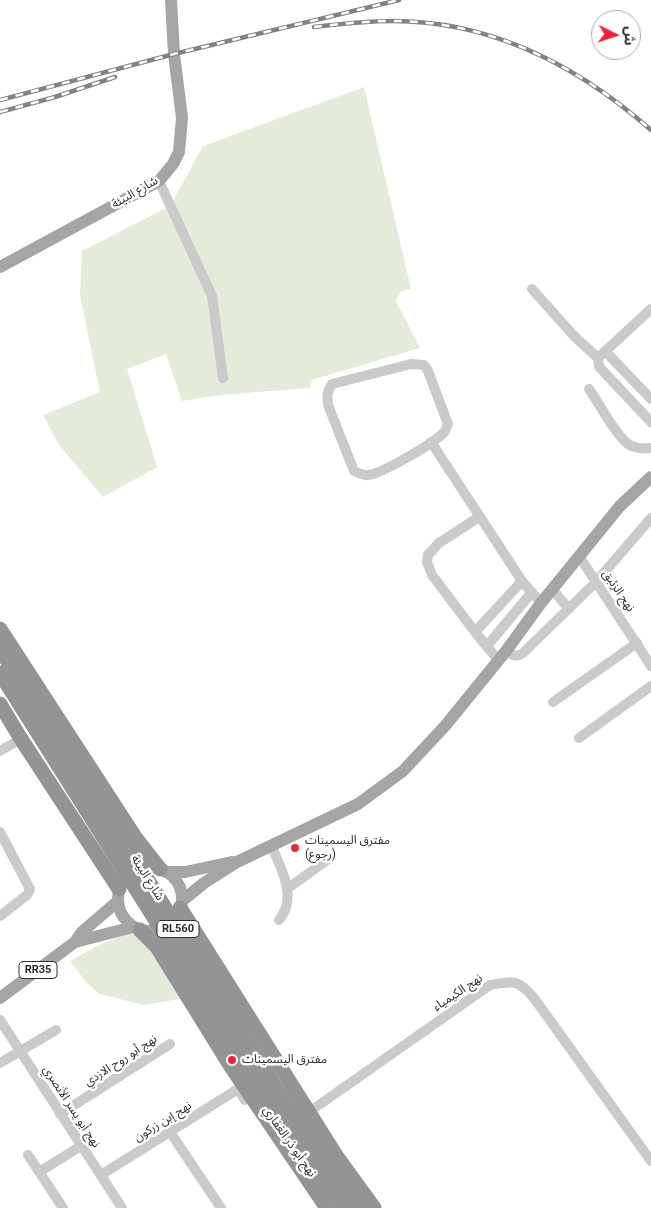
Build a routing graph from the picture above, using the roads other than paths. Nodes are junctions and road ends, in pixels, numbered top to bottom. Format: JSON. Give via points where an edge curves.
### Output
{"nodes":[{"id":1,"x":171,"y":0,"type":"edge"},
{"id":2,"x":159,"y":181,"type":"junction"},
{"id":3,"x":0,"y":268,"type":"edge"},
{"id":4,"x":532,"y":289,"type":"dead end"},
{"id":5,"x":651,"y":309,"type":"edge"},
{"id":6,"x":601,"y":355,"type":"junction"},
{"id":7,"x":223,"y":378,"type":"dead end"},
{"id":8,"x":589,"y":389,"type":"dead end"},
{"id":9,"x":651,"y":399,"type":"edge"},
{"id":10,"x":651,"y":422,"type":"edge"},
{"id":11,"x":431,"y":442,"type":"junction"},
{"id":12,"x":651,"y":448,"type":"edge"},
{"id":13,"x":651,"y":477,"type":"edge"},
{"id":14,"x":479,"y":518,"type":"junction"},
{"id":15,"x":651,"y":518,"type":"edge"},
{"id":16,"x":579,"y":556,"type":"junction"},
{"id":17,"x":522,"y":581,"type":"junction"},
{"id":18,"x":596,"y":582,"type":"junction"},
{"id":19,"x":552,"y":589,"type":"junction"},
{"id":20,"x":532,"y":592,"type":"junction"},
{"id":21,"x":541,"y":603,"type":"junction"},
{"id":22,"x":569,"y":609,"type":"junction"},
{"id":23,"x":0,"y":629,"type":"edge"},
{"id":24,"x":475,"y":632,"type":"junction"},
{"id":25,"x":637,"y":643,"type":"junction"},
{"id":26,"x":487,"y":646,"type":"junction"},
{"id":27,"x":0,"y":648,"type":"edge"},
{"id":28,"x":502,"y":655,"type":"junction"},
{"id":29,"x":651,"y":666,"type":"edge"},
{"id":30,"x":0,"y":673,"type":"edge"},
{"id":31,"x":651,"y":686,"type":"edge"},
{"id":32,"x":554,"y":702,"type":"dead end"},
{"id":33,"x":0,"y":704,"type":"edge"},
{"id":34,"x":578,"y":738,"type":"dead end"},
{"id":35,"x":21,"y":739,"type":"junction"},
{"id":36,"x":0,"y":751,"type":"edge"},
{"id":37,"x":0,"y":832,"type":"edge"},
{"id":38,"x":271,"y":845,"type":"junction"},
{"id":39,"x":330,"y":858,"type":"dead end"},
{"id":40,"x":236,"y":862,"type":"junction"},
{"id":41,"x":163,"y":870,"type":"junction"},
{"id":42,"x":287,"y":889,"type":"junction"},
{"id":43,"x":118,"y":895,"type":"junction"},
{"id":44,"x":181,"y":904,"type":"junction"},
{"id":45,"x":0,"y":916,"type":"edge"},
{"id":46,"x":279,"y":920,"type":"dead end"},
{"id":47,"x":137,"y":928,"type":"junction"},
{"id":48,"x":75,"y":942,"type":"junction"},
{"id":49,"x":0,"y":998,"type":"edge"},
{"id":50,"x":0,"y":1020,"type":"edge"},
{"id":51,"x":56,"y":1030,"type":"dead end"},
{"id":52,"x":170,"y":1044,"type":"dead end"},
{"id":53,"x":20,"y":1050,"type":"junction"},
{"id":54,"x":0,"y":1063,"type":"edge"},
{"id":55,"x":238,"y":1090,"type":"joint"},
{"id":56,"x":309,"y":1112,"type":"junction"},
{"id":57,"x":60,"y":1114,"type":"junction"},
{"id":58,"x":170,"y":1132,"type":"junction"},
{"id":59,"x":81,"y":1146,"type":"junction"},
{"id":60,"x":28,"y":1155,"type":"dead end"},
{"id":61,"x":651,"y":1160,"type":"edge"},
{"id":62,"x":39,"y":1172,"type":"junction"},
{"id":63,"x":101,"y":1175,"type":"junction"},
{"id":64,"x":63,"y":1208,"type":"edge"},
{"id":65,"x":122,"y":1208,"type":"edge"},
{"id":66,"x":221,"y":1208,"type":"edge"},
{"id":67,"x":320,"y":1208,"type":"edge"},
{"id":68,"x":327,"y":1208,"type":"edge"},
{"id":69,"x":344,"y":1208,"type":"edge"},
{"id":70,"x":359,"y":1208,"type":"edge"},
{"id":71,"x":374,"y":1208,"type":"edge"}],
"edges":[{"from":1,"to":2,"type":"main road","name":"شارع البيئة","via":[[182,118],[179,152]]},
{"from":2,"to":3,"type":"main road","name":"شارع البيئة"},
{"from":2,"to":7,"type":"street","via":[[212,296]]},
{"from":4,"to":6,"type":"street","via":[[574,336]]},
{"from":5,"to":6,"type":"street"},
{"from":6,"to":9,"type":"street"},
{"from":6,"to":10,"type":"street","via":[[600,367]]},
{"from":8,"to":12,"type":"street","via":[[628,444]]},
{"from":11,"to":11,"type":"street","via":[[446,431],[448,424],[424,365],[411,364],[332,384],[327,395],[328,404],[354,471],[368,475],[386,470]]},
{"from":11,"to":14,"type":"street"},
{"from":13,"to":16,"type":"main road","via":[[620,506]]},
{"from":14,"to":17,"type":"street"},
{"from":14,"to":24,"type":"street","via":[[439,543],[427,562],[432,575]]},
{"from":15,"to":18,"type":"street"},
{"from":16,"to":18,"type":"street","name":"نهج الزئبق"},
{"from":16,"to":19,"type":"main road"},
{"from":17,"to":20,"type":"street"},
{"from":17,"to":24,"type":"street"},
{"from":18,"to":22,"type":"street"},
{"from":18,"to":25,"type":"street","name":"نهج الزئبق"},
{"from":19,"to":21,"type":"main road"},
{"from":19,"to":22,"type":"street"},
{"from":20,"to":21,"type":"street"},
{"from":20,"to":26,"type":"street"},
{"from":21,"to":28,"type":"main road"},
{"from":22,"to":28,"type":"street","via":[[518,656]]},
{"from":23,"to":41,"type":"highway","via":[[135,837]]},
{"from":24,"to":26,"type":"street"},
{"from":25,"to":29,"type":"street","name":"نهج الزئبق"},
{"from":25,"to":32,"type":"street"},
{"from":26,"to":28,"type":"street"},
{"from":27,"to":70,"type":"highway","name":"شارع البيئة","number":"RL560","bridge":true,"via":[[278,1089]]},
{"from":28,"to":38,"type":"main road","via":[[445,726],[403,771],[358,804]]},
{"from":30,"to":69,"type":"highway","number":"RL560","bridge":true,"via":[[284,1124]]},
{"from":31,"to":34,"type":"street"},
{"from":33,"to":35,"type":"highway"},
{"from":35,"to":36,"type":"street"},
{"from":35,"to":43,"type":"highway"},
{"from":37,"to":45,"type":"street","via":[[30,889],[26,896]]},
{"from":38,"to":40,"type":"main road"},
{"from":38,"to":42,"type":"street"},
{"from":39,"to":42,"type":"street"},
{"from":40,"to":41,"type":"main road","via":[[186,872]]},
{"from":40,"to":44,"type":"main road","via":[[204,882]]},
{"from":41,"to":43,"type":"main road","via":[[150,867],[136,871],[124,880]]},
{"from":41,"to":44,"type":"main road","via":[[178,884]]},
{"from":42,"to":46,"type":"street","via":[[286,909]]},
{"from":43,"to":47,"type":"main road","via":[[122,916]]},
{"from":43,"to":48,"type":"main road","number":"RR35"},
{"from":44,"to":47,"type":"main road","via":[[176,917],[160,930],[150,932]]},
{"from":44,"to":56,"type":"highway"},
{"from":47,"to":48,"type":"main road","number":"RR35"},
{"from":47,"to":68,"type":"highway","via":[[157,947],[230,1066]]},
{"from":48,"to":49,"type":"main road","number":"RR35"},
{"from":50,"to":53,"type":"street","name":"نهج أبو يسر الأنصري"},
{"from":51,"to":53,"type":"street"},
{"from":52,"to":57,"type":"street","name":"نهج أبو روح الازدي"},
{"from":53,"to":54,"type":"street"},
{"from":53,"to":57,"type":"street","name":"نهج أبو يسر الأنصري"},
{"from":55,"to":58,"type":"street","name":"نهج إبن زركون"},
{"from":55,"to":67,"type":"street","name":"نهج أبو ذر الغفاري"},
{"from":56,"to":61,"type":"street","name":"نهج الكيمياء","via":[[490,984],[515,982],[534,998]]},
{"from":56,"to":71,"type":"highway"},
{"from":57,"to":59,"type":"street","name":"نهج أبو يسر الأنصري"},
{"from":58,"to":63,"type":"street","name":"نهج إبن زركون"},
{"from":58,"to":66,"type":"street"},
{"from":59,"to":62,"type":"street"},
{"from":59,"to":63,"type":"street","name":"نهج أبو يسر الأنصري"},
{"from":60,"to":62,"type":"street"},
{"from":62,"to":64,"type":"street"},
{"from":63,"to":65,"type":"street","name":"نهج أبو يسر الأنصري"}]}
